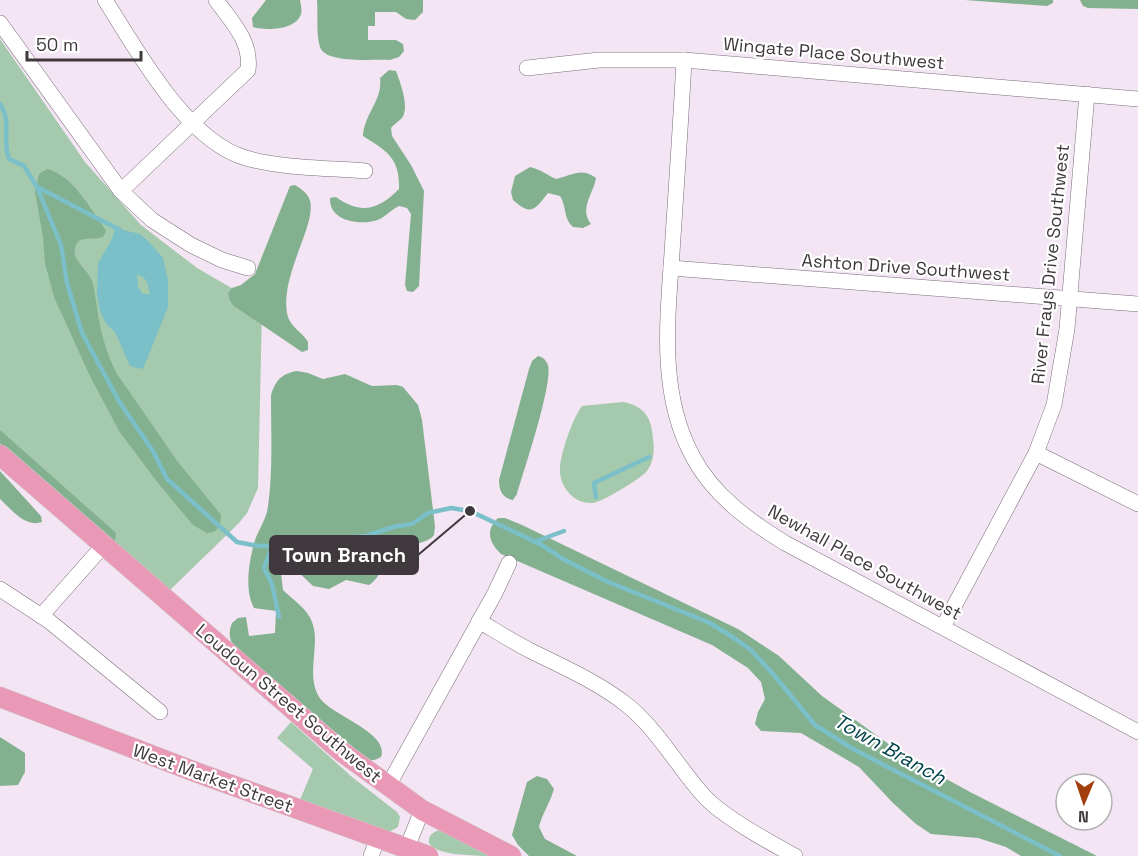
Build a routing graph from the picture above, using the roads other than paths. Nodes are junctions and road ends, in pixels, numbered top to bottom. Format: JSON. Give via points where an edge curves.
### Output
{"nodes":[{"id":1,"x":105,"y":0,"type":"edge"},
{"id":2,"x":216,"y":0,"type":"edge"},
{"id":3,"x":0,"y":23,"type":"edge"},
{"id":4,"x":684,"y":60,"type":"junction"},
{"id":5,"x":527,"y":68,"type":"dead end"},
{"id":6,"x":1087,"y":94,"type":"junction"},
{"id":7,"x":1138,"y":99,"type":"edge"},
{"id":8,"x":193,"y":122,"type":"junction"},
{"id":9,"x":365,"y":171,"type":"dead end"},
{"id":10,"x":121,"y":191,"type":"junction"},
{"id":11,"x":248,"y":268,"type":"dead end"},
{"id":12,"x":671,"y":268,"type":"junction"},
{"id":13,"x":1070,"y":298,"type":"junction"},
{"id":14,"x":1138,"y":304,"type":"edge"},
{"id":15,"x":1036,"y":453,"type":"junction"},
{"id":16,"x":0,"y":455,"type":"edge"},
{"id":17,"x":1138,"y":504,"type":"edge"},
{"id":18,"x":107,"y":549,"type":"junction"},
{"id":19,"x":509,"y":563,"type":"dead end"},
{"id":20,"x":0,"y":590,"type":"edge"},
{"id":21,"x":45,"y":619,"type":"junction"},
{"id":22,"x":479,"y":621,"type":"junction"},
{"id":23,"x":943,"y":627,"type":"junction"},
{"id":24,"x":0,"y":697,"type":"edge"},
{"id":25,"x":160,"y":712,"type":"dead end"},
{"id":26,"x":1138,"y":732,"type":"edge"},
{"id":27,"x":388,"y":786,"type":"junction"},
{"id":28,"x":422,"y":810,"type":"junction"},
{"id":29,"x":374,"y":847,"type":"edge"},
{"id":30,"x":407,"y":848,"type":"junction"},
{"id":31,"x":428,"y":856,"type":"edge"},
{"id":32,"x":511,"y":856,"type":"edge"},
{"id":33,"x":795,"y":856,"type":"edge"}],
"edges":[{"from":1,"to":8,"type":"street","via":[[165,91]]},
{"from":2,"to":8,"type":"street","via":[[246,42],[248,70]]},
{"from":3,"to":10,"type":"street"},
{"from":4,"to":5,"type":"street","name":"Wingate Place Southwest","via":[[599,60]]},
{"from":4,"to":6,"type":"street","name":"Wingate Place Southwest"},
{"from":4,"to":12,"type":"street","name":"Newhall Place Southwest"},
{"from":6,"to":7,"type":"street","name":"Wingate Place Southwest"},
{"from":6,"to":13,"type":"street","name":"River Frays Drive Southwest"},
{"from":8,"to":9,"type":"street","via":[[213,141],[245,158]]},
{"from":8,"to":10,"type":"street"},
{"from":10,"to":11,"type":"street","via":[[152,220],[191,245]]},
{"from":12,"to":13,"type":"street","name":"Ashton Drive Southwest"},
{"from":12,"to":23,"type":"street","name":"Newhall Place Southwest","via":[[667,338],[671,388],[685,440],[715,489],[757,526],[785,543]]},
{"from":13,"to":14,"type":"street","name":"Ashton Drive Southwest"},
{"from":13,"to":15,"type":"street","name":"River Frays Drive Southwest","via":[[1059,384]]},
{"from":15,"to":17,"type":"street"},
{"from":15,"to":23,"type":"street","name":"River Frays Drive Southwest"},
{"from":16,"to":18,"type":"main road","name":"Loudoun Street Southwest"},
{"from":18,"to":21,"type":"street"},
{"from":18,"to":27,"type":"main road","name":"Loudoun Street Southwest","via":[[342,752]]},
{"from":19,"to":22,"type":"street"},
{"from":20,"to":21,"type":"street"},
{"from":21,"to":25,"type":"street"},
{"from":22,"to":27,"type":"street"},
{"from":22,"to":33,"type":"street","via":[[626,704],[655,732],[706,798]]},
{"from":23,"to":26,"type":"street","name":"Newhall Place Southwest"},
{"from":24,"to":29,"type":"main road","name":"West Market Street","via":[[198,773]]},
{"from":27,"to":28,"type":"main road","name":"Loudoun Street Southwest"},
{"from":28,"to":30,"type":"street"},
{"from":28,"to":32,"type":"main road","name":"Loudoun Street Southwest"},
{"from":29,"to":30,"type":"main road","name":"West Market Street"},
{"from":30,"to":31,"type":"main road","name":"West Market Street"}]}
